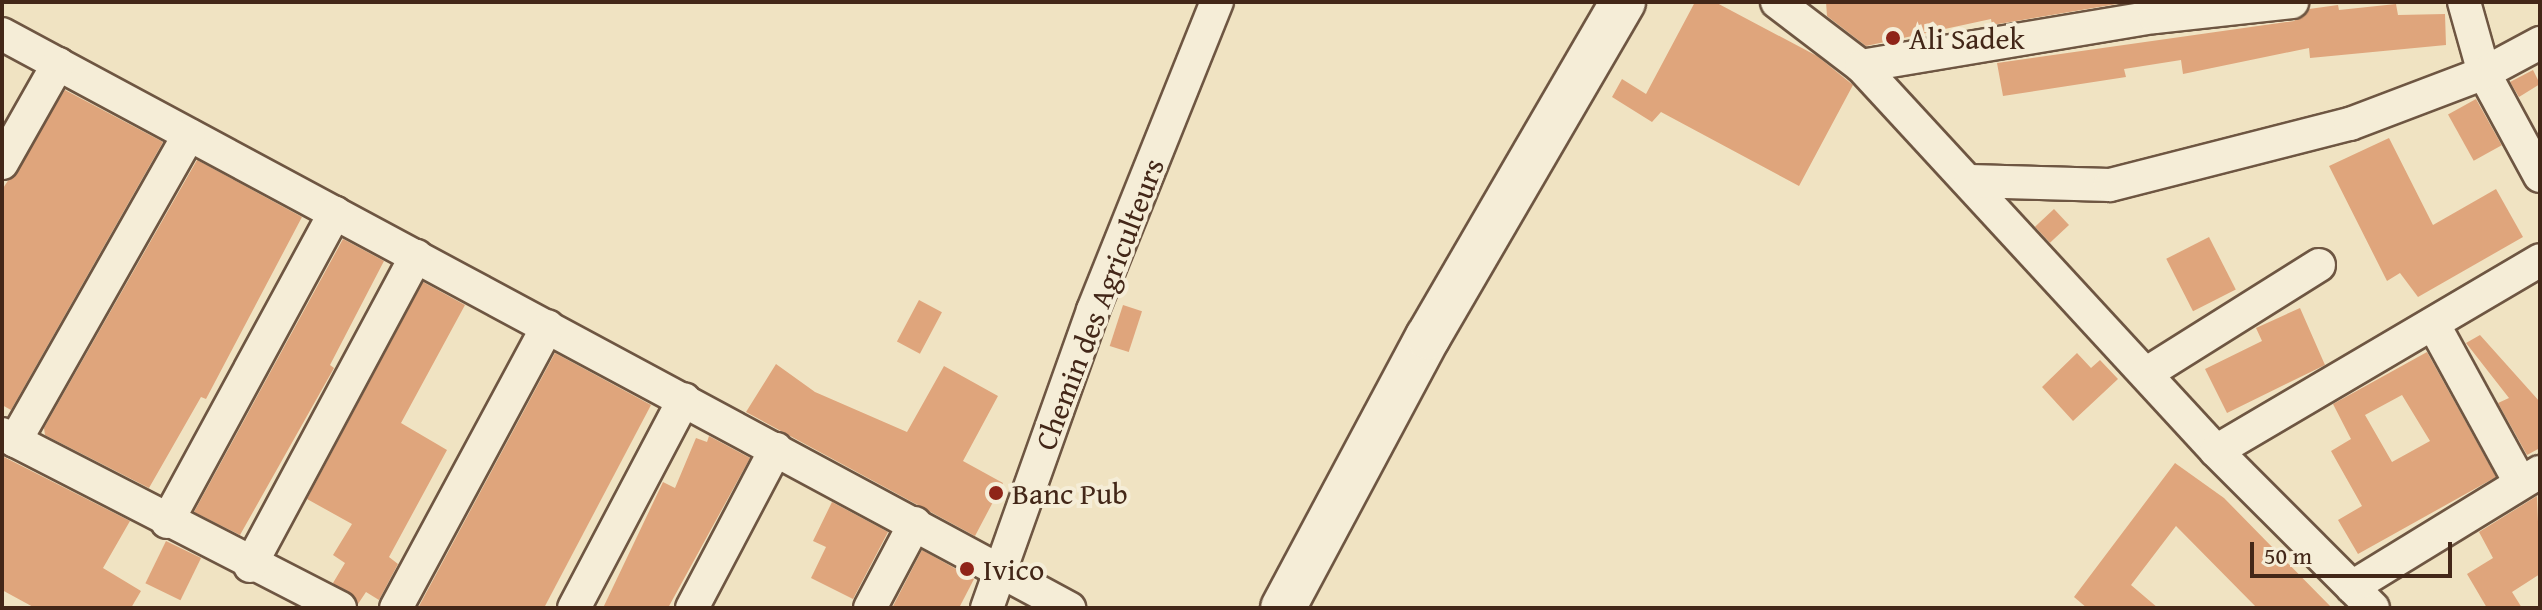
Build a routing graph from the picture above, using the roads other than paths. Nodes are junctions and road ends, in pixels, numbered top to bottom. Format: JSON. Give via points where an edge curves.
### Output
{"nodes":[{"id":1,"x":1217,"y":2,"type":"edge"},
{"id":2,"x":1589,"y":2,"type":"edge"},
{"id":3,"x":1623,"y":2,"type":"edge"},
{"id":4,"x":1777,"y":2,"type":"edge"},
{"id":5,"x":2292,"y":2,"type":"edge"},
{"id":6,"x":2464,"y":2,"type":"edge"},
{"id":7,"x":2,"y":34,"type":"edge"},
{"id":8,"x":2540,"y":43,"type":"edge"},
{"id":9,"x":58,"y":64,"type":"junction"},
{"id":10,"x":1861,"y":66,"type":"junction"},
{"id":11,"x":2484,"y":73,"type":"junction"},
{"id":12,"x":189,"y":135,"type":"junction"},
{"id":13,"x":2,"y":163,"type":"edge"},
{"id":14,"x":2540,"y":176,"type":"edge"},
{"id":15,"x":1970,"y":181,"type":"junction"},
{"id":16,"x":335,"y":213,"type":"junction"},
{"id":17,"x":416,"y":256,"type":"junction"},
{"id":18,"x":2540,"y":260,"type":"edge"},
{"id":19,"x":2319,"y":265,"type":"dead end"},
{"id":20,"x":548,"y":326,"type":"junction"},
{"id":21,"x":2435,"y":327,"type":"junction"},
{"id":22,"x":2147,"y":373,"type":"junction"},
{"id":23,"x":684,"y":399,"type":"junction"},
{"id":24,"x":9,"y":438,"type":"edge"},
{"id":25,"x":776,"y":449,"type":"junction"},
{"id":26,"x":2216,"y":451,"type":"junction"},
{"id":27,"x":2530,"y":477,"type":"edge"},
{"id":28,"x":167,"y":522,"type":"junction"},
{"id":29,"x":915,"y":523,"type":"junction"},
{"id":30,"x":250,"y":566,"type":"junction"},
{"id":31,"x":1003,"y":568,"type":"junction"},
{"id":32,"x":2362,"y":597,"type":"edge"},
{"id":33,"x":340,"y":608,"type":"edge"},
{"id":34,"x":396,"y":608,"type":"edge"},
{"id":35,"x":574,"y":608,"type":"edge"},
{"id":36,"x":692,"y":608,"type":"edge"},
{"id":37,"x":870,"y":608,"type":"edge"},
{"id":38,"x":987,"y":608,"type":"edge"},
{"id":39,"x":1069,"y":608,"type":"edge"},
{"id":40,"x":1250,"y":608,"type":"edge"},
{"id":41,"x":1283,"y":608,"type":"edge"}],
"edges":[{"from":1,"to":31,"type":"street","name":"Chemin des Agriculteurs","via":[[1093,310]]},
{"from":2,"to":40,"type":"main road"},
{"from":3,"to":41,"type":"main road","via":[[1428,337]]},
{"from":4,"to":10,"type":"street"},
{"from":5,"to":10,"type":"street","via":[[2155,17]]},
{"from":6,"to":11,"type":"street"},
{"from":7,"to":9,"type":"street"},
{"from":8,"to":11,"type":"street"},
{"from":9,"to":12,"type":"street"},
{"from":9,"to":13,"type":"street"},
{"from":10,"to":15,"type":"street"},
{"from":11,"to":14,"type":"street"},
{"from":11,"to":15,"type":"street","via":[[2350,124],[2110,185]]},
{"from":12,"to":16,"type":"street"},
{"from":12,"to":24,"type":"street"},
{"from":15,"to":22,"type":"street"},
{"from":16,"to":17,"type":"street"},
{"from":16,"to":28,"type":"street"},
{"from":17,"to":20,"type":"street"},
{"from":17,"to":30,"type":"street"},
{"from":18,"to":21,"type":"street"},
{"from":19,"to":22,"type":"street"},
{"from":20,"to":23,"type":"street"},
{"from":20,"to":34,"type":"street"},
{"from":21,"to":26,"type":"street"},
{"from":21,"to":27,"type":"street"},
{"from":22,"to":26,"type":"street"},
{"from":23,"to":25,"type":"street"},
{"from":23,"to":35,"type":"street"},
{"from":24,"to":28,"type":"street"},
{"from":25,"to":29,"type":"street"},
{"from":25,"to":36,"type":"street"},
{"from":26,"to":32,"type":"street"},
{"from":27,"to":32,"type":"street"},
{"from":28,"to":30,"type":"street"},
{"from":29,"to":31,"type":"street"},
{"from":29,"to":37,"type":"street"},
{"from":30,"to":33,"type":"street"},
{"from":31,"to":38,"type":"street","name":"Chemin des Agriculteurs"},
{"from":31,"to":39,"type":"street"}]}
